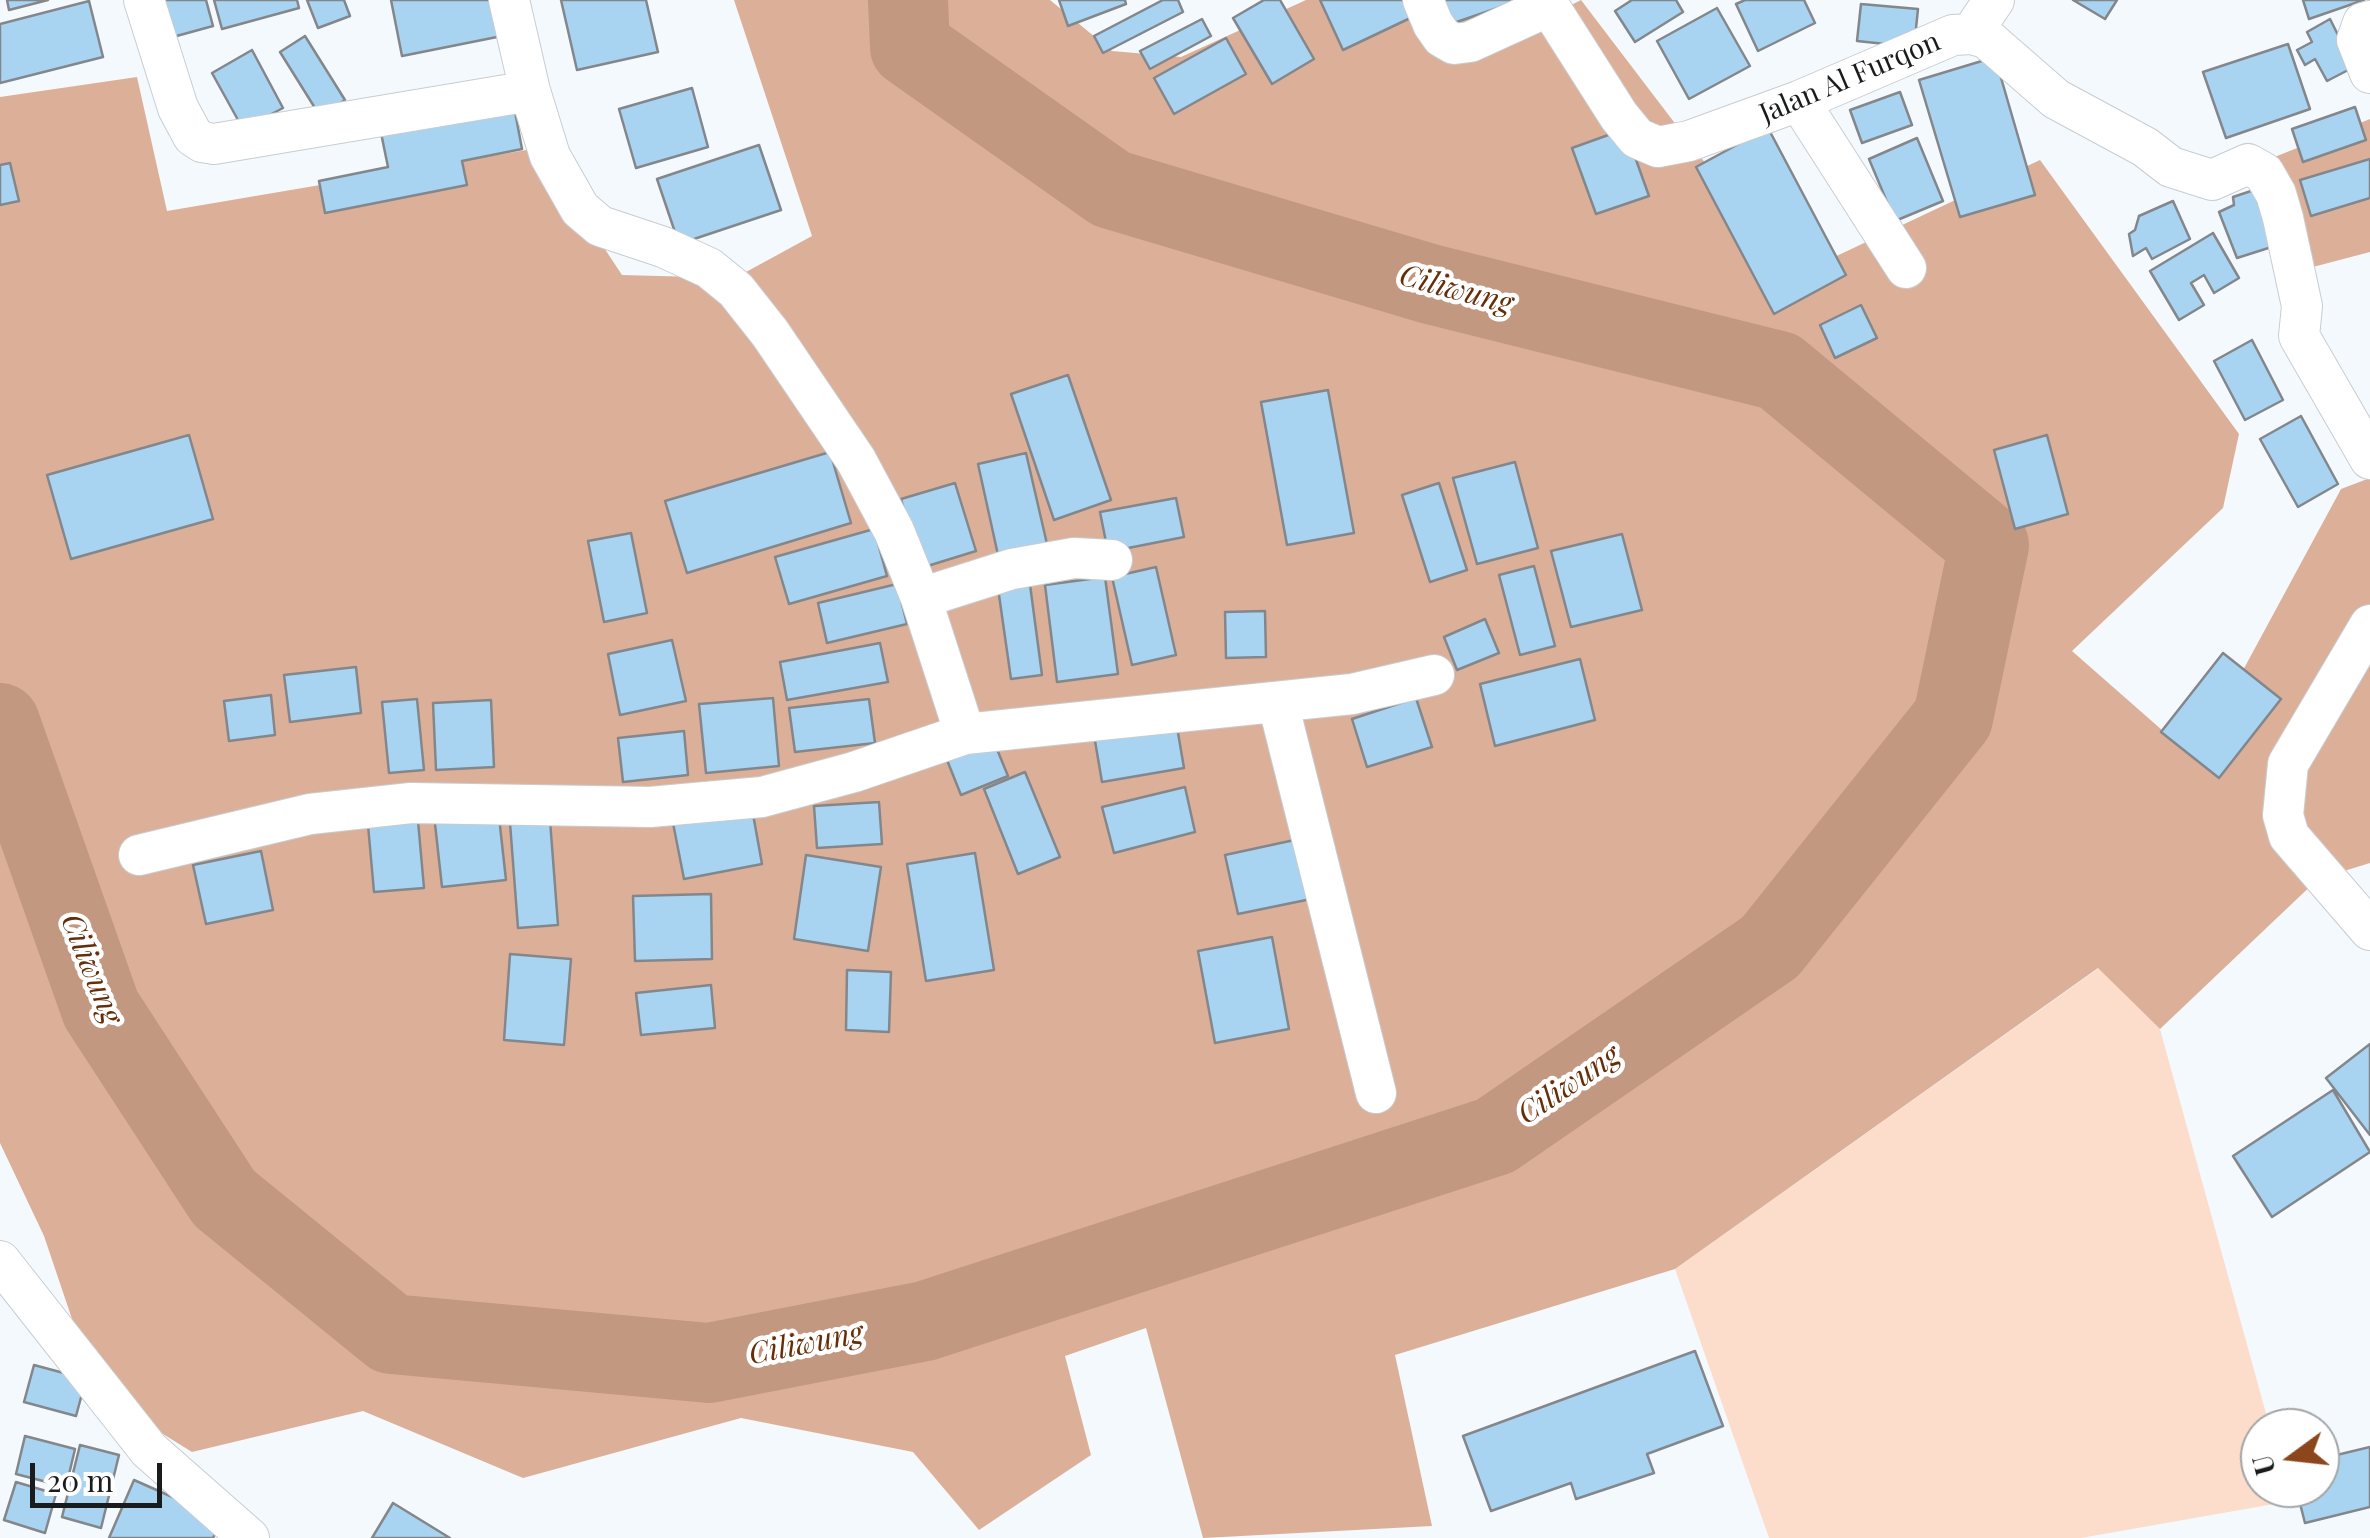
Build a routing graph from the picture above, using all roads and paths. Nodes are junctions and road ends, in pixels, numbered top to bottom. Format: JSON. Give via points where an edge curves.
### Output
{"nodes":[{"id":1,"x":144,"y":0,"type":"edge"},
{"id":2,"x":509,"y":0,"type":"edge"},
{"id":3,"x":1423,"y":0,"type":"edge"},
{"id":4,"x":1994,"y":0,"type":"edge"},
{"id":5,"x":1547,"y":3,"type":"edge"},
{"id":6,"x":2370,"y":21,"type":"edge"},
{"id":7,"x":1971,"y":34,"type":"junction"},
{"id":8,"x":2370,"y":74,"type":"edge"},
{"id":9,"x":530,"y":91,"type":"junction"},
{"id":10,"x":1799,"y":101,"type":"junction"},
{"id":11,"x":1906,"y":268,"type":"dead end"},
{"id":12,"x":2370,"y":459,"type":"edge"},
{"id":13,"x":1112,"y":560,"type":"dead end"},
{"id":14,"x":921,"y":598,"type":"junction"},
{"id":15,"x":2370,"y":625,"type":"edge"},
{"id":16,"x":1434,"y":675,"type":"dead end"},
{"id":17,"x":1278,"y":703,"type":"junction"},
{"id":18,"x":965,"y":734,"type":"junction"},
{"id":19,"x":139,"y":855,"type":"dead end"},
{"id":20,"x":2370,"y":930,"type":"edge"},
{"id":21,"x":1376,"y":1093,"type":"dead end"},
{"id":22,"x":0,"y":1261,"type":"edge"},
{"id":23,"x":249,"y":1538,"type":"edge"}],
"edges":[{"from":1,"to":9,"type":"street","via":[[185,123],[193,136],[214,144]]},
{"from":2,"to":9,"type":"street"},
{"from":3,"to":5,"type":"street","name":"Jalan Al Furqon","via":[[1432,24],[1454,44]]},
{"from":4,"to":7,"type":"street"},
{"from":5,"to":10,"type":"street","name":"Jalan Al Furqon","via":[[1619,116],[1648,145],[1670,147]]},
{"from":6,"to":8,"type":"street","via":[[2357,40]]},
{"from":7,"to":10,"type":"street","name":"Jalan Al Furqon","via":[[1930,43]]},
{"from":7,"to":12,"type":"street","name":"Jalan Al Furqon","via":[[1986,38],[2056,99],[2172,166],[2212,180],[2248,164],[2264,173],[2292,251],[2302,306],[2299,336]]},
{"from":9,"to":14,"type":"street","via":[[550,156],[580,208],[600,226],[709,268],[770,333],[856,460]]},
{"from":10,"to":11,"type":"street"},
{"from":13,"to":14,"type":"street","via":[[1074,558],[1012,569]]},
{"from":14,"to":18,"type":"street"},
{"from":15,"to":20,"type":"street","via":[[2288,764],[2283,814],[2289,836]]},
{"from":16,"to":17,"type":"street"},
{"from":17,"to":18,"type":"street"},
{"from":17,"to":21,"type":"street"},
{"from":18,"to":19,"type":"street","via":[[762,796],[650,807],[411,803],[310,814]]},
{"from":22,"to":23,"type":"street","via":[[149,1450]]}]}
